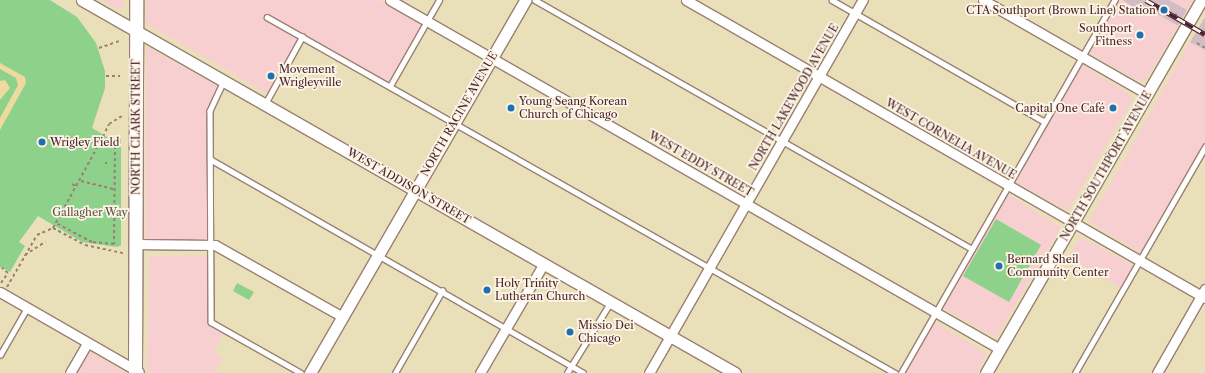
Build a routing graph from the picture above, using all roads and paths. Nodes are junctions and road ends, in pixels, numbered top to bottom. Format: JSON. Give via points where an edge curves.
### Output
{"nodes":[{"id":1,"x":82,"y":0,"type":"edge"},
{"id":2,"x":136,"y":0,"type":"edge"},
{"id":3,"x":390,"y":0,"type":"edge"},
{"id":4,"x":439,"y":0,"type":"edge"},
{"id":5,"x":524,"y":0,"type":"edge"},
{"id":6,"x":535,"y":0,"type":"edge"},
{"id":7,"x":686,"y":0,"type":"edge"},
{"id":8,"x":832,"y":0,"type":"edge"},
{"id":9,"x":863,"y":0,"type":"edge"},
{"id":10,"x":983,"y":0,"type":"edge"},
{"id":11,"x":1115,"y":0,"type":"edge"},
{"id":12,"x":1201,"y":0,"type":"edge"},
{"id":13,"x":855,"y":14,"type":"junction"},
{"id":14,"x":267,"y":17,"type":"dead end"},
{"id":15,"x":427,"y":21,"type":"junction"},
{"id":16,"x":136,"y":31,"type":"junction"},
{"id":17,"x":302,"y":37,"type":"junction"},
{"id":18,"x":119,"y":41,"type":"dead end"},
{"id":19,"x":1197,"y":43,"type":"dead end"},
{"id":20,"x":99,"y":48,"type":"dead end"},
{"id":21,"x":1205,"y":48,"type":"edge"},
{"id":22,"x":1082,"y":57,"type":"junction"},
{"id":23,"x":491,"y":58,"type":"junction"},
{"id":24,"x":106,"y":76,"type":"dead end"},
{"id":25,"x":120,"y":76,"type":"dead end"},
{"id":26,"x":819,"y":77,"type":"junction"},
{"id":27,"x":224,"y":81,"type":"junction"},
{"id":28,"x":390,"y":86,"type":"junction"},
{"id":29,"x":1147,"y":94,"type":"junction"},
{"id":30,"x":264,"y":104,"type":"junction"},
{"id":31,"x":122,"y":116,"type":"dead end"},
{"id":32,"x":454,"y":122,"type":"junction"},
{"id":33,"x":1045,"y":122,"type":"junction"},
{"id":34,"x":782,"y":141,"type":"junction"},
{"id":35,"x":100,"y":142,"type":"junction"},
{"id":36,"x":1205,"y":147,"type":"edge"},
{"id":37,"x":210,"y":159,"type":"junction"},
{"id":38,"x":80,"y":181,"type":"junction"},
{"id":39,"x":72,"y":184,"type":"dead end"},
{"id":40,"x":1008,"y":185,"type":"junction"},
{"id":41,"x":77,"y":187,"type":"junction"},
{"id":42,"x":114,"y":189,"type":"junction"},
{"id":43,"x":416,"y":190,"type":"junction"},
{"id":44,"x":746,"y":204,"type":"junction"},
{"id":45,"x":1073,"y":222,"type":"junction"},
{"id":46,"x":56,"y":223,"type":"junction"},
{"id":47,"x":53,"y":228,"type":"junction"},
{"id":48,"x":44,"y":242,"type":"dead end"},
{"id":49,"x":135,"y":244,"type":"junction"},
{"id":50,"x":209,"y":245,"type":"junction"},
{"id":51,"x":972,"y":249,"type":"junction"},
{"id":52,"x":123,"y":253,"type":"dead end"},
{"id":53,"x":25,"y":255,"type":"junction"},
{"id":54,"x":378,"y":256,"type":"junction"},
{"id":55,"x":1140,"y":261,"type":"junction"},
{"id":56,"x":544,"y":263,"type":"junction"},
{"id":57,"x":2,"y":268,"type":"dead end"},
{"id":58,"x":709,"y":269,"type":"junction"},
{"id":59,"x":0,"y":286,"type":"edge"},
{"id":60,"x":3,"y":291,"type":"edge"},
{"id":61,"x":442,"y":291,"type":"junction"},
{"id":62,"x":1204,"y":294,"type":"edge"},
{"id":63,"x":611,"y":302,"type":"junction"},
{"id":64,"x":27,"y":308,"type":"junction"},
{"id":65,"x":936,"y":312,"type":"junction"},
{"id":66,"x":343,"y":317,"type":"junction"},
{"id":67,"x":506,"y":328,"type":"junction"},
{"id":68,"x":670,"y":336,"type":"junction"},
{"id":69,"x":87,"y":343,"type":"junction"},
{"id":70,"x":1000,"y":349,"type":"junction"},
{"id":71,"x":0,"y":355,"type":"edge"},
{"id":72,"x":571,"y":366,"type":"junction"},
{"id":73,"x":72,"y":372,"type":"edge"},
{"id":74,"x":137,"y":372,"type":"edge"},
{"id":75,"x":301,"y":373,"type":"edge"},
{"id":76,"x":310,"y":373,"type":"edge"},
{"id":77,"x":395,"y":373,"type":"edge"},
{"id":78,"x":480,"y":373,"type":"edge"},
{"id":79,"x":567,"y":373,"type":"edge"},
{"id":80,"x":583,"y":373,"type":"edge"},
{"id":81,"x":649,"y":373,"type":"edge"},
{"id":82,"x":735,"y":373,"type":"edge"},
{"id":83,"x":895,"y":373,"type":"edge"},
{"id":84,"x":901,"y":373,"type":"edge"},
{"id":85,"x":986,"y":373,"type":"edge"},
{"id":86,"x":1075,"y":373,"type":"edge"},
{"id":87,"x":1157,"y":373,"type":"edge"}],
"edges":[{"from":1,"to":16,"type":"street","name":"WEST ADDISON STREET"},
{"from":2,"to":16,"type":"main road","name":"NORTH CLARK STREET"},
{"from":3,"to":15,"type":"street","name":"WEST EDDY STREET"},
{"from":4,"to":15,"type":"lane"},
{"from":5,"to":23,"type":"street","name":"NORTH RACINE AVENUE"},
{"from":6,"to":34,"type":"lane"},
{"from":7,"to":26,"type":"street","name":"WEST CORNELIA AVENUE"},
{"from":8,"to":13,"type":"lane"},
{"from":9,"to":13,"type":"street","name":"NORTH LAKEWOOD AVENUE"},
{"from":10,"to":22,"type":"street"},
{"from":11,"to":22,"type":"lane"},
{"from":12,"to":29,"type":"street","name":"NORTH SOUTHPORT AVENUE"},
{"from":13,"to":26,"type":"street","name":"NORTH LAKEWOOD AVENUE"},
{"from":13,"to":33,"type":"lane"},
{"from":14,"to":17,"type":"lane"},
{"from":15,"to":23,"type":"street","name":"WEST EDDY STREET"},
{"from":15,"to":28,"type":"lane"},
{"from":16,"to":27,"type":"street","name":"WEST ADDISON STREET"},
{"from":16,"to":49,"type":"main road","name":"NORTH CLARK STREET"},
{"from":17,"to":28,"type":"lane"},
{"from":17,"to":30,"type":"lane"},
{"from":18,"to":20,"type":"path"},
{"from":19,"to":21,"type":"path"},
{"from":22,"to":29,"type":"street"},
{"from":22,"to":33,"type":"lane"},
{"from":23,"to":32,"type":"street","name":"NORTH RACINE AVENUE"},
{"from":23,"to":44,"type":"street","name":"WEST EDDY STREET"},
{"from":24,"to":25,"type":"path"},
{"from":26,"to":34,"type":"street","name":"NORTH LAKEWOOD AVENUE"},
{"from":26,"to":40,"type":"street","name":"WEST CORNELIA AVENUE"},
{"from":27,"to":30,"type":"street","name":"WEST ADDISON STREET"},
{"from":27,"to":37,"type":"lane","via":[[210,111]]},
{"from":28,"to":32,"type":"lane"},
{"from":29,"to":45,"type":"street","name":"NORTH SOUTHPORT AVENUE"},
{"from":30,"to":43,"type":"street","name":"WEST ADDISON STREET"},
{"from":31,"to":35,"type":"path","via":[[109,124]]},
{"from":32,"to":43,"type":"street","name":"NORTH RACINE AVENUE"},
{"from":32,"to":58,"type":"lane"},
{"from":33,"to":40,"type":"lane"},
{"from":34,"to":44,"type":"street","name":"NORTH LAKEWOOD AVENUE"},
{"from":34,"to":51,"type":"lane"},
{"from":35,"to":38,"type":"path"},
{"from":35,"to":42,"type":"path","via":[[114,146]]},
{"from":36,"to":55,"type":"lane"},
{"from":37,"to":50,"type":"lane"},
{"from":37,"to":54,"type":"lane"},
{"from":38,"to":41,"type":"path"},
{"from":38,"to":42,"type":"path"},
{"from":39,"to":41,"type":"path"},
{"from":40,"to":45,"type":"street","name":"WEST CORNELIA AVENUE"},
{"from":40,"to":51,"type":"lane"},
{"from":41,"to":46,"type":"path"},
{"from":42,"to":46,"type":"path","via":[[114,244],[92,242]]},
{"from":43,"to":54,"type":"street","name":"NORTH RACINE AVENUE"},
{"from":43,"to":56,"type":"street","name":"WEST ADDISON STREET"},
{"from":44,"to":58,"type":"street","name":"NORTH LAKEWOOD AVENUE"},
{"from":44,"to":65,"type":"street","name":"WEST EDDY STREET"},
{"from":45,"to":55,"type":"street","name":"WEST CORNELIA AVENUE"},
{"from":45,"to":70,"type":"street","name":"NORTH SOUTHPORT AVENUE"},
{"from":46,"to":47,"type":"path"},
{"from":47,"to":52,"type":"path","via":[[85,245]]},
{"from":47,"to":53,"type":"path","via":[[37,235]]},
{"from":48,"to":53,"type":"path"},
{"from":49,"to":50,"type":"street"},
{"from":49,"to":74,"type":"main road","name":"NORTH CLARK STREET"},
{"from":50,"to":66,"type":"street"},
{"from":50,"to":75,"type":"lane","via":[[211,322]]},
{"from":51,"to":65,"type":"lane"},
{"from":53,"to":60,"type":"path"},
{"from":54,"to":61,"type":"lane"},
{"from":54,"to":66,"type":"street","name":"NORTH RACINE AVENUE"},
{"from":55,"to":62,"type":"street","name":"WEST CORNELIA AVENUE"},
{"from":55,"to":86,"type":"lane"},
{"from":56,"to":63,"type":"street","name":"WEST ADDISON STREET"},
{"from":56,"to":67,"type":"street"},
{"from":57,"to":59,"type":"path","via":[[8,273]]},
{"from":58,"to":68,"type":"street","name":"NORTH LAKEWOOD AVENUE"},
{"from":58,"to":83,"type":"lane"},
{"from":60,"to":64,"type":"street"},
{"from":61,"to":67,"type":"lane"},
{"from":61,"to":77,"type":"lane"},
{"from":62,"to":87,"type":"street"},
{"from":63,"to":68,"type":"street","name":"WEST ADDISON STREET"},
{"from":63,"to":72,"type":"lane"},
{"from":64,"to":69,"type":"street"},
{"from":64,"to":71,"type":"lane"},
{"from":65,"to":70,"type":"street","name":"WEST EDDY STREET"},
{"from":65,"to":84,"type":"lane"},
{"from":66,"to":76,"type":"street","name":"NORTH RACINE AVENUE"},
{"from":67,"to":72,"type":"lane"},
{"from":67,"to":78,"type":"street"},
{"from":68,"to":81,"type":"street","name":"NORTH LAKEWOOD AVENUE"},
{"from":68,"to":82,"type":"street","name":"WEST ADDISON STREET"},
{"from":69,"to":73,"type":"street"},
{"from":69,"to":74,"type":"street"},
{"from":70,"to":85,"type":"street","name":"NORTH SOUTHPORT AVENUE"},
{"from":72,"to":79,"type":"lane"},
{"from":72,"to":80,"type":"lane"}]}
